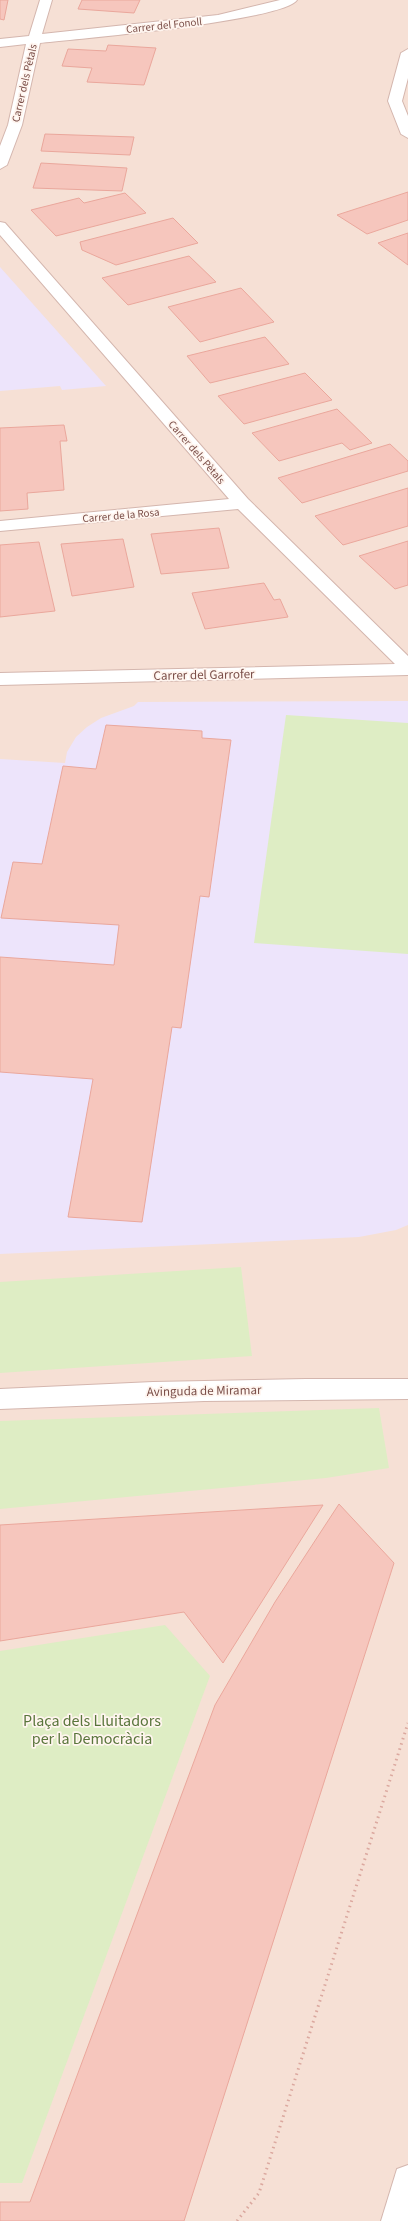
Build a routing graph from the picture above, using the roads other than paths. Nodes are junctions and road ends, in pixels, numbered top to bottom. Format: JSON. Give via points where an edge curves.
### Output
{"nodes":[{"id":1,"x":46,"y":0,"type":"edge"},
{"id":2,"x":292,"y":0,"type":"edge"},
{"id":3,"x":34,"y":40,"type":"junction"},
{"id":4,"x":0,"y":43,"type":"edge"},
{"id":5,"x":408,"y":53,"type":"edge"},
{"id":6,"x":408,"y":134,"type":"edge"},
{"id":7,"x":0,"y":164,"type":"edge"},
{"id":8,"x":0,"y":226,"type":"edge"},
{"id":9,"x":242,"y":504,"type":"junction"},
{"id":10,"x":0,"y":526,"type":"edge"},
{"id":11,"x":408,"y":666,"type":"edge"},
{"id":12,"x":408,"y":669,"type":"edge"},
{"id":13,"x":0,"y":679,"type":"edge"},
{"id":14,"x":408,"y":1389,"type":"edge"},
{"id":15,"x":0,"y":1399,"type":"edge"},
{"id":16,"x":408,"y":2180,"type":"edge"},
{"id":17,"x":397,"y":2221,"type":"edge"}],
"edges":[{"from":1,"to":3,"type":"street","name":"Carrer dels Pètals"},
{"from":2,"to":3,"type":"street","name":"Carrer del Fonoll","via":[[274,7],[218,19]]},
{"from":3,"to":4,"type":"street"},
{"from":3,"to":7,"type":"street","name":"Carrer dels Pètals","via":[[15,125]]},
{"from":5,"to":6,"type":"street","via":[[395,101]]},
{"from":8,"to":9,"type":"street","name":"Carrer dels Pètals"},
{"from":9,"to":10,"type":"street","name":"Carrer de la Rosa"},
{"from":9,"to":11,"type":"street","name":"Carrer dels Pètals"},
{"from":12,"to":13,"type":"street","name":"Carrer del Garrofer"},
{"from":14,"to":15,"type":"street","name":"Avinguda de Miramar","via":[[277,1388],[118,1392]]},
{"from":16,"to":17,"type":"street"}]}
